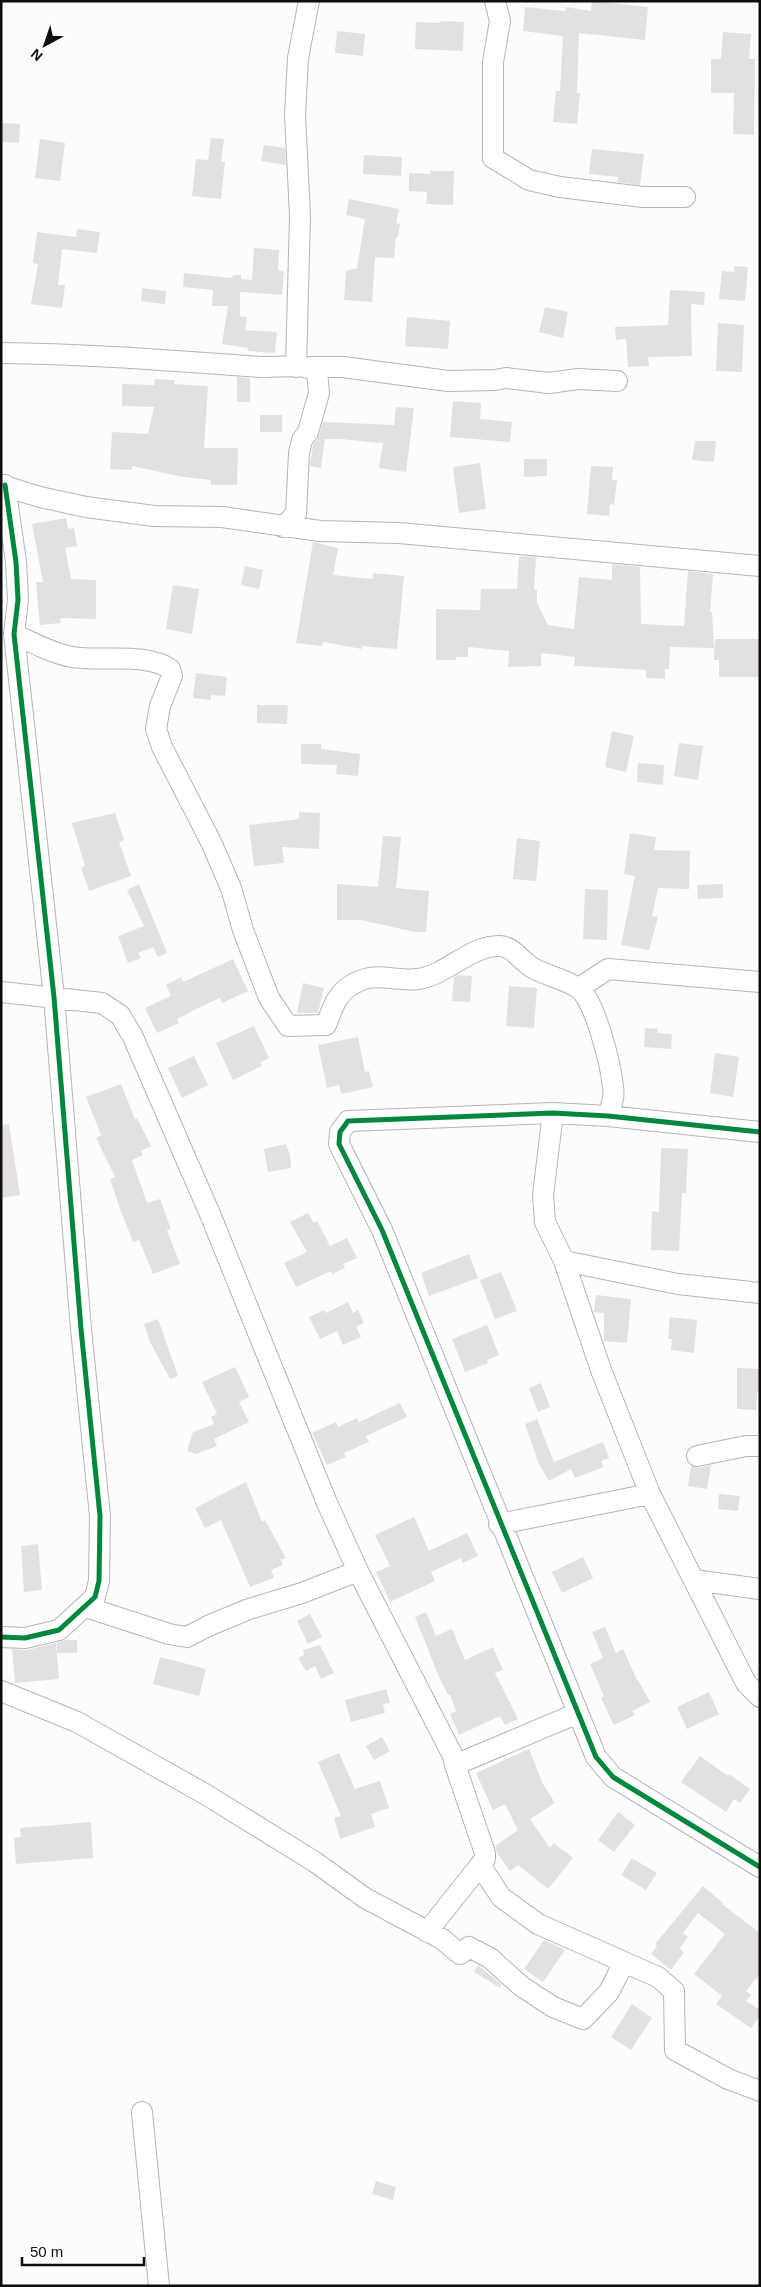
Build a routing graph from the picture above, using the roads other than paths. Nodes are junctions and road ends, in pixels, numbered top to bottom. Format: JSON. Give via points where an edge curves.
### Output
{"nodes":[{"id":1,"x":309,"y":1,"type":"edge"},
{"id":2,"x":495,"y":1,"type":"edge"},
{"id":3,"x":685,"y":197,"type":"dead end"},
{"id":4,"x":1,"y":354,"type":"edge"},
{"id":5,"x":303,"y":367,"type":"junction"},
{"id":6,"x":617,"y":381,"type":"dead end"},
{"id":7,"x":3,"y":485,"type":"edge"},
{"id":8,"x":283,"y":527,"type":"junction"},
{"id":9,"x":760,"y":566,"type":"edge"},
{"id":10,"x":14,"y":634,"type":"junction"},
{"id":11,"x":760,"y":982,"type":"edge"},
{"id":12,"x":579,"y":988,"type":"junction"},
{"id":13,"x":1,"y":992,"type":"edge"},
{"id":14,"x":54,"y":997,"type":"junction"},
{"id":15,"x":553,"y":1113,"type":"junction"},
{"id":16,"x":608,"y":1116,"type":"junction"},
{"id":17,"x":760,"y":1132,"type":"edge"},
{"id":18,"x":564,"y":1261,"type":"junction"},
{"id":19,"x":760,"y":1293,"type":"edge"},
{"id":20,"x":760,"y":1446,"type":"edge"},
{"id":21,"x":697,"y":1456,"type":"dead end"},
{"id":22,"x":650,"y":1494,"type":"junction"},
{"id":23,"x":499,"y":1524,"type":"junction"},
{"id":24,"x":358,"y":1571,"type":"junction"},
{"id":25,"x":694,"y":1580,"type":"junction"},
{"id":26,"x":760,"y":1589,"type":"edge"},
{"id":27,"x":86,"y":1607,"type":"junction"},
{"id":28,"x":1,"y":1637,"type":"edge"},
{"id":29,"x":1,"y":1692,"type":"edge"},
{"id":30,"x":760,"y":1697,"type":"edge"},
{"id":31,"x":578,"y":1713,"type":"junction"},
{"id":32,"x":456,"y":1765,"type":"junction"},
{"id":33,"x":480,"y":1865,"type":"junction"},
{"id":34,"x":760,"y":1867,"type":"edge"},
{"id":35,"x":427,"y":1932,"type":"junction"},
{"id":36,"x":624,"y":1962,"type":"junction"},
{"id":37,"x":760,"y":2091,"type":"edge"},
{"id":38,"x":142,"y":2112,"type":"dead end"},
{"id":39,"x":159,"y":2286,"type":"edge"}],
"edges":[{"from":1,"to":5,"type":"street","via":[[298,58],[294,115]]},
{"from":2,"to":3,"type":"street","via":[[500,21],[493,62],[493,158],[529,180],[560,187],[643,197]]},
{"from":4,"to":5,"type":"street"},
{"from":5,"to":6,"type":"street","via":[[343,367],[448,381],[506,378],[549,383],[578,379]]},
{"from":5,"to":8,"type":"street","via":[[317,372],[319,393],[298,454],[296,514]]},
{"from":7,"to":8,"type":"street","via":[[86,507],[154,516],[222,517]]},
{"from":7,"to":10,"type":"street","via":[[16,562],[18,600]]},
{"from":8,"to":9,"type":"street","via":[[399,533]]},
{"from":10,"to":12,"type":"street","via":[[71,657],[145,660],[170,668],[172,676],[160,706],[156,728],[162,747],[211,842],[231,888],[266,990],[288,1026],[326,1025],[338,995],[354,983],[372,976],[418,979],[438,973],[482,950],[500,946],[515,952],[530,968]]},
{"from":10,"to":14,"type":"street"},
{"from":11,"to":12,"type":"street","via":[[608,969]]},
{"from":12,"to":16,"type":"street","via":[[596,1017],[613,1087],[613,1102]]},
{"from":13,"to":14,"type":"street"},
{"from":14,"to":24,"type":"street","via":[[102,1003],[120,1015],[133,1037]]},
{"from":14,"to":27,"type":"street","via":[[80,1329],[100,1516],[99,1581],[95,1597]]},
{"from":15,"to":16,"type":"street"},
{"from":15,"to":18,"type":"street","via":[[543,1195],[545,1222]]},
{"from":15,"to":23,"type":"street","via":[[348,1121],[340,1132],[339,1144],[382,1230]]},
{"from":16,"to":17,"type":"street"},
{"from":18,"to":19,"type":"street","via":[[678,1284]]},
{"from":18,"to":22,"type":"street","via":[[601,1370]]},
{"from":20,"to":21,"type":"street"},
{"from":22,"to":23,"type":"street"},
{"from":22,"to":25,"type":"street"},
{"from":23,"to":31,"type":"street"},
{"from":24,"to":27,"type":"street","via":[[249,1609],[187,1637]]},
{"from":24,"to":32,"type":"street"},
{"from":25,"to":26,"type":"street"},
{"from":25,"to":30,"type":"street","via":[[746,1683]]},
{"from":27,"to":28,"type":"street","via":[[53,1632],[25,1638]]},
{"from":29,"to":35,"type":"street","via":[[77,1722],[205,1794],[315,1862],[365,1898]]},
{"from":31,"to":32,"type":"street"},
{"from":31,"to":34,"type":"street","via":[[596,1757],[613,1777]]},
{"from":32,"to":33,"type":"street","via":[[486,1853]]},
{"from":33,"to":35,"type":"street"},
{"from":33,"to":36,"type":"street","via":[[501,1897],[538,1924]]},
{"from":35,"to":36,"type":"street","via":[[442,1938],[460,1954],[469,1947],[490,1958],[521,1986],[554,2008],[583,2019],[609,1992]]},
{"from":36,"to":37,"type":"street","via":[[658,1977],[674,1991],[675,2050],[728,2079]]},
{"from":38,"to":39,"type":"street"}]}
